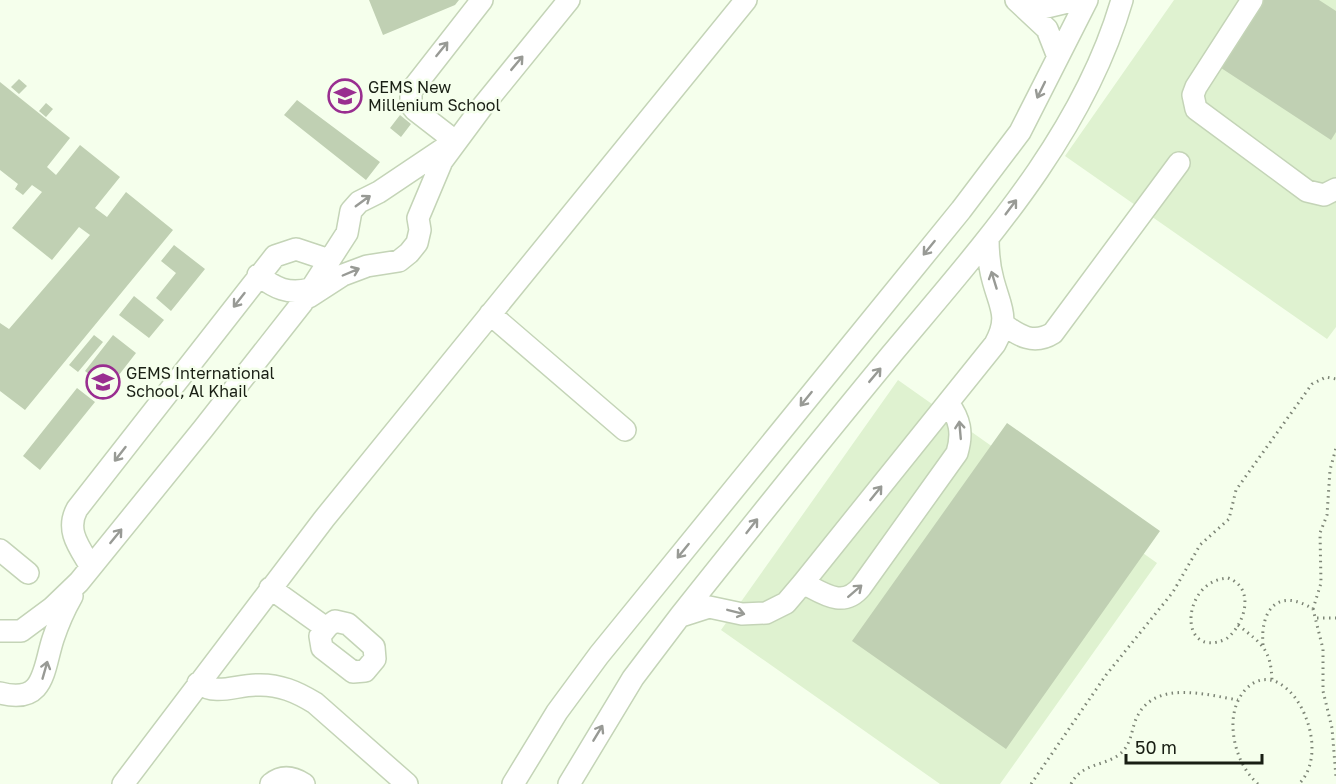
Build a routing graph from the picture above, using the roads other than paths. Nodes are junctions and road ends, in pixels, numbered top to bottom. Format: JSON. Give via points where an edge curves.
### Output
{"nodes":[{"id":1,"x":482,"y":0,"type":"edge"},
{"id":2,"x":569,"y":0,"type":"edge"},
{"id":3,"x":746,"y":0,"type":"edge"},
{"id":4,"x":1076,"y":0,"type":"edge"},
{"id":5,"x":1087,"y":0,"type":"edge"},
{"id":6,"x":1122,"y":0,"type":"edge"},
{"id":7,"x":1252,"y":0,"type":"edge"},
{"id":8,"x":1023,"y":6,"type":"edge"},
{"id":9,"x":1058,"y":57,"type":"junction"},
{"id":10,"x":455,"y":141,"type":"junction"},
{"id":11,"x":1179,"y":163,"type":"dead end"},
{"id":12,"x":1336,"y":189,"type":"edge"},
{"id":13,"x":988,"y":238,"type":"junction"},
{"id":14,"x":329,"y":260,"type":"junction"},
{"id":15,"x":258,"y":275,"type":"junction"},
{"id":16,"x":306,"y":296,"type":"junction"},
{"id":17,"x":490,"y":314,"type":"junction"},
{"id":18,"x":1003,"y":324,"type":"junction"},
{"id":19,"x":948,"y":403,"type":"junction"},
{"id":20,"x":625,"y":430,"type":"dead end"},
{"id":21,"x":0,"y":550,"type":"edge"},
{"id":22,"x":28,"y":573,"type":"dead end"},
{"id":23,"x":85,"y":574,"type":"junction"},
{"id":24,"x":803,"y":583,"type":"junction"},
{"id":25,"x":270,"y":588,"type":"junction"},
{"id":26,"x":680,"y":616,"type":"junction"},
{"id":27,"x":326,"y":628,"type":"dead end"},
{"id":28,"x":0,"y":631,"type":"edge"},
{"id":29,"x":198,"y":683,"type":"junction"},
{"id":30,"x":0,"y":693,"type":"edge"},
{"id":31,"x":123,"y":784,"type":"edge"},
{"id":32,"x":271,"y":784,"type":"edge"},
{"id":33,"x":304,"y":784,"type":"edge"},
{"id":34,"x":407,"y":784,"type":"edge"},
{"id":35,"x":513,"y":784,"type":"edge"},
{"id":36,"x":569,"y":784,"type":"edge"}],
"edges":[{"from":10,"to":1,"type":"street","one_way":true,"via":[[415,111],[411,91]]},
{"from":10,"to":2,"type":"street","one_way":true},
{"from":3,"to":17,"type":"street"},
{"from":4,"to":8,"type":"street"},
{"from":5,"to":9,"type":"street"},
{"from":13,"to":6,"type":"street","one_way":true,"via":[[1077,107]]},
{"from":7,"to":12,"type":"street","via":[[1196,87],[1196,109],[1307,191],[1324,195]]},
{"from":8,"to":9,"type":"street","via":[[1047,28]]},
{"from":9,"to":35,"type":"street","one_way":true,"via":[[1020,132],[599,655],[557,712]]},
{"from":14,"to":10,"type":"street","one_way":true,"via":[[347,233],[351,211],[358,202]]},
{"from":16,"to":10,"type":"street","one_way":true,"via":[[343,275],[399,261],[409,254],[417,243],[418,218],[427,193]]},
{"from":11,"to":18,"type":"street","via":[[1053,333],[1032,339]]},
{"from":18,"to":13,"type":"street","one_way":true,"via":[[1002,302],[989,262]]},
{"from":26,"to":13,"type":"street","one_way":true},
{"from":14,"to":15,"type":"street","via":[[304,250],[288,250],[274,256]]},
{"from":14,"to":16,"type":"street"},
{"from":15,"to":16,"type":"street","via":[[279,289]]},
{"from":15,"to":23,"type":"street","one_way":true,"via":[[77,509],[72,521],[73,534]]},
{"from":23,"to":16,"type":"street","one_way":true},
{"from":17,"to":20,"type":"street"},
{"from":17,"to":25,"type":"street"},
{"from":18,"to":19,"type":"street","via":[[995,344]]},
{"from":24,"to":19,"type":"street","one_way":true},
{"from":24,"to":19,"type":"street","one_way":true,"via":[[837,599],[850,596],[861,587],[957,453],[959,421]]},
{"from":21,"to":22,"type":"street"},
{"from":23,"to":28,"type":"street","via":[[52,608],[21,631]]},
{"from":30,"to":23,"type":"street","one_way":true,"via":[[22,695],[40,683],[60,620]]},
{"from":26,"to":24,"type":"street","one_way":true,"via":[[709,607],[742,614],[766,613],[786,603]]},
{"from":25,"to":27,"type":"street"},
{"from":25,"to":29,"type":"street"},
{"from":36,"to":26,"type":"street","one_way":true,"via":[[633,678]]},
{"from":29,"to":31,"type":"street"},
{"from":29,"to":34,"type":"street","via":[[220,691],[273,686],[302,695]]},
{"from":32,"to":33,"type":"street","via":[[283,778]]}]}
